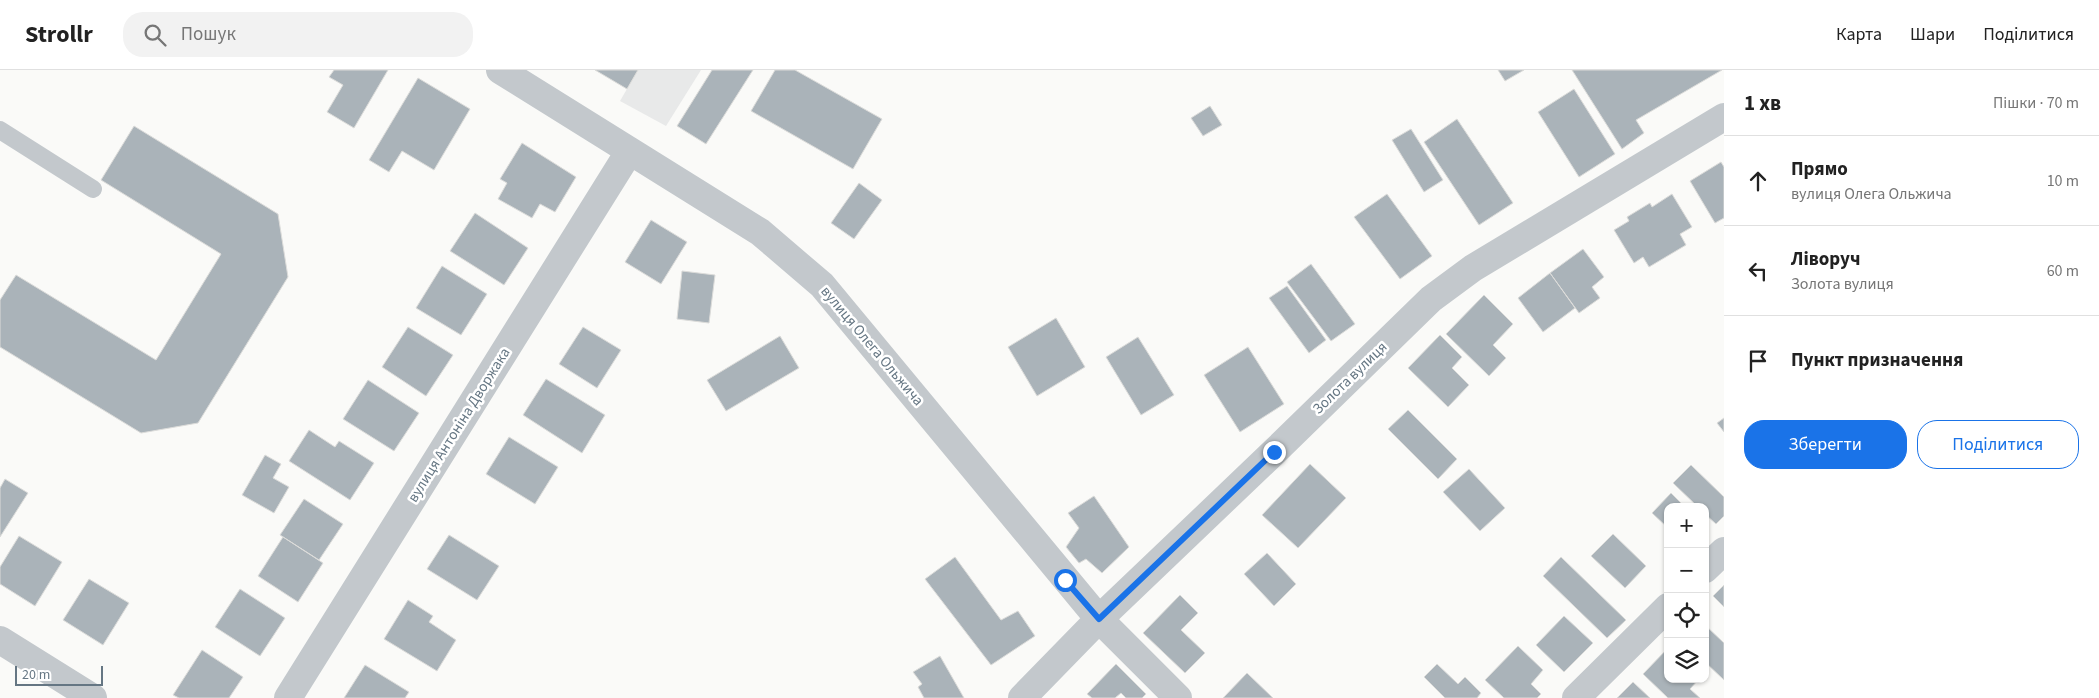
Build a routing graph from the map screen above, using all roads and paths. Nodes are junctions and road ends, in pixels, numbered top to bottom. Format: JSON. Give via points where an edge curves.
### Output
{"nodes":[{"id":1,"x":500,"y":70,"type":"edge"},
{"id":2,"x":1724,"y":117,"type":"edge"},
{"id":3,"x":0,"y":130,"type":"edge"},
{"id":4,"x":629,"y":152,"type":"junction"},
{"id":5,"x":93,"y":189,"type":"dead end"},
{"id":6,"x":1724,"y":551,"type":"edge"},
{"id":7,"x":1709,"y":565,"type":"edge"},
{"id":8,"x":1664,"y":611,"type":"edge"},
{"id":9,"x":1099,"y":619,"type":"junction"},
{"id":10,"x":0,"y":640,"type":"edge"},
{"id":11,"x":94,"y":698,"type":"edge"},
{"id":12,"x":288,"y":698,"type":"edge"},
{"id":13,"x":1022,"y":698,"type":"edge"},
{"id":14,"x":1178,"y":698,"type":"edge"},
{"id":15,"x":1576,"y":698,"type":"edge"}],
"edges":[{"from":1,"to":4,"type":"street","name":"вулиця Олега Ольжича"},
{"from":2,"to":9,"type":"street","name":"Золота вулиця","via":[[1472,268],[1431,299]]},
{"from":3,"to":5,"type":"lane"},
{"from":4,"to":9,"type":"street","name":"вулиця Олега Ольжича","via":[[760,232],[822,284]]},
{"from":4,"to":12,"type":"street","name":"вулиця Антоніна Дворжака"},
{"from":6,"to":7,"type":"street"},
{"from":8,"to":15,"type":"street"},
{"from":9,"to":13,"type":"street","name":"Золота вулиця"},
{"from":9,"to":14,"type":"street","name":"вулиця Олега Ольжича"},
{"from":10,"to":11,"type":"street"}]}
